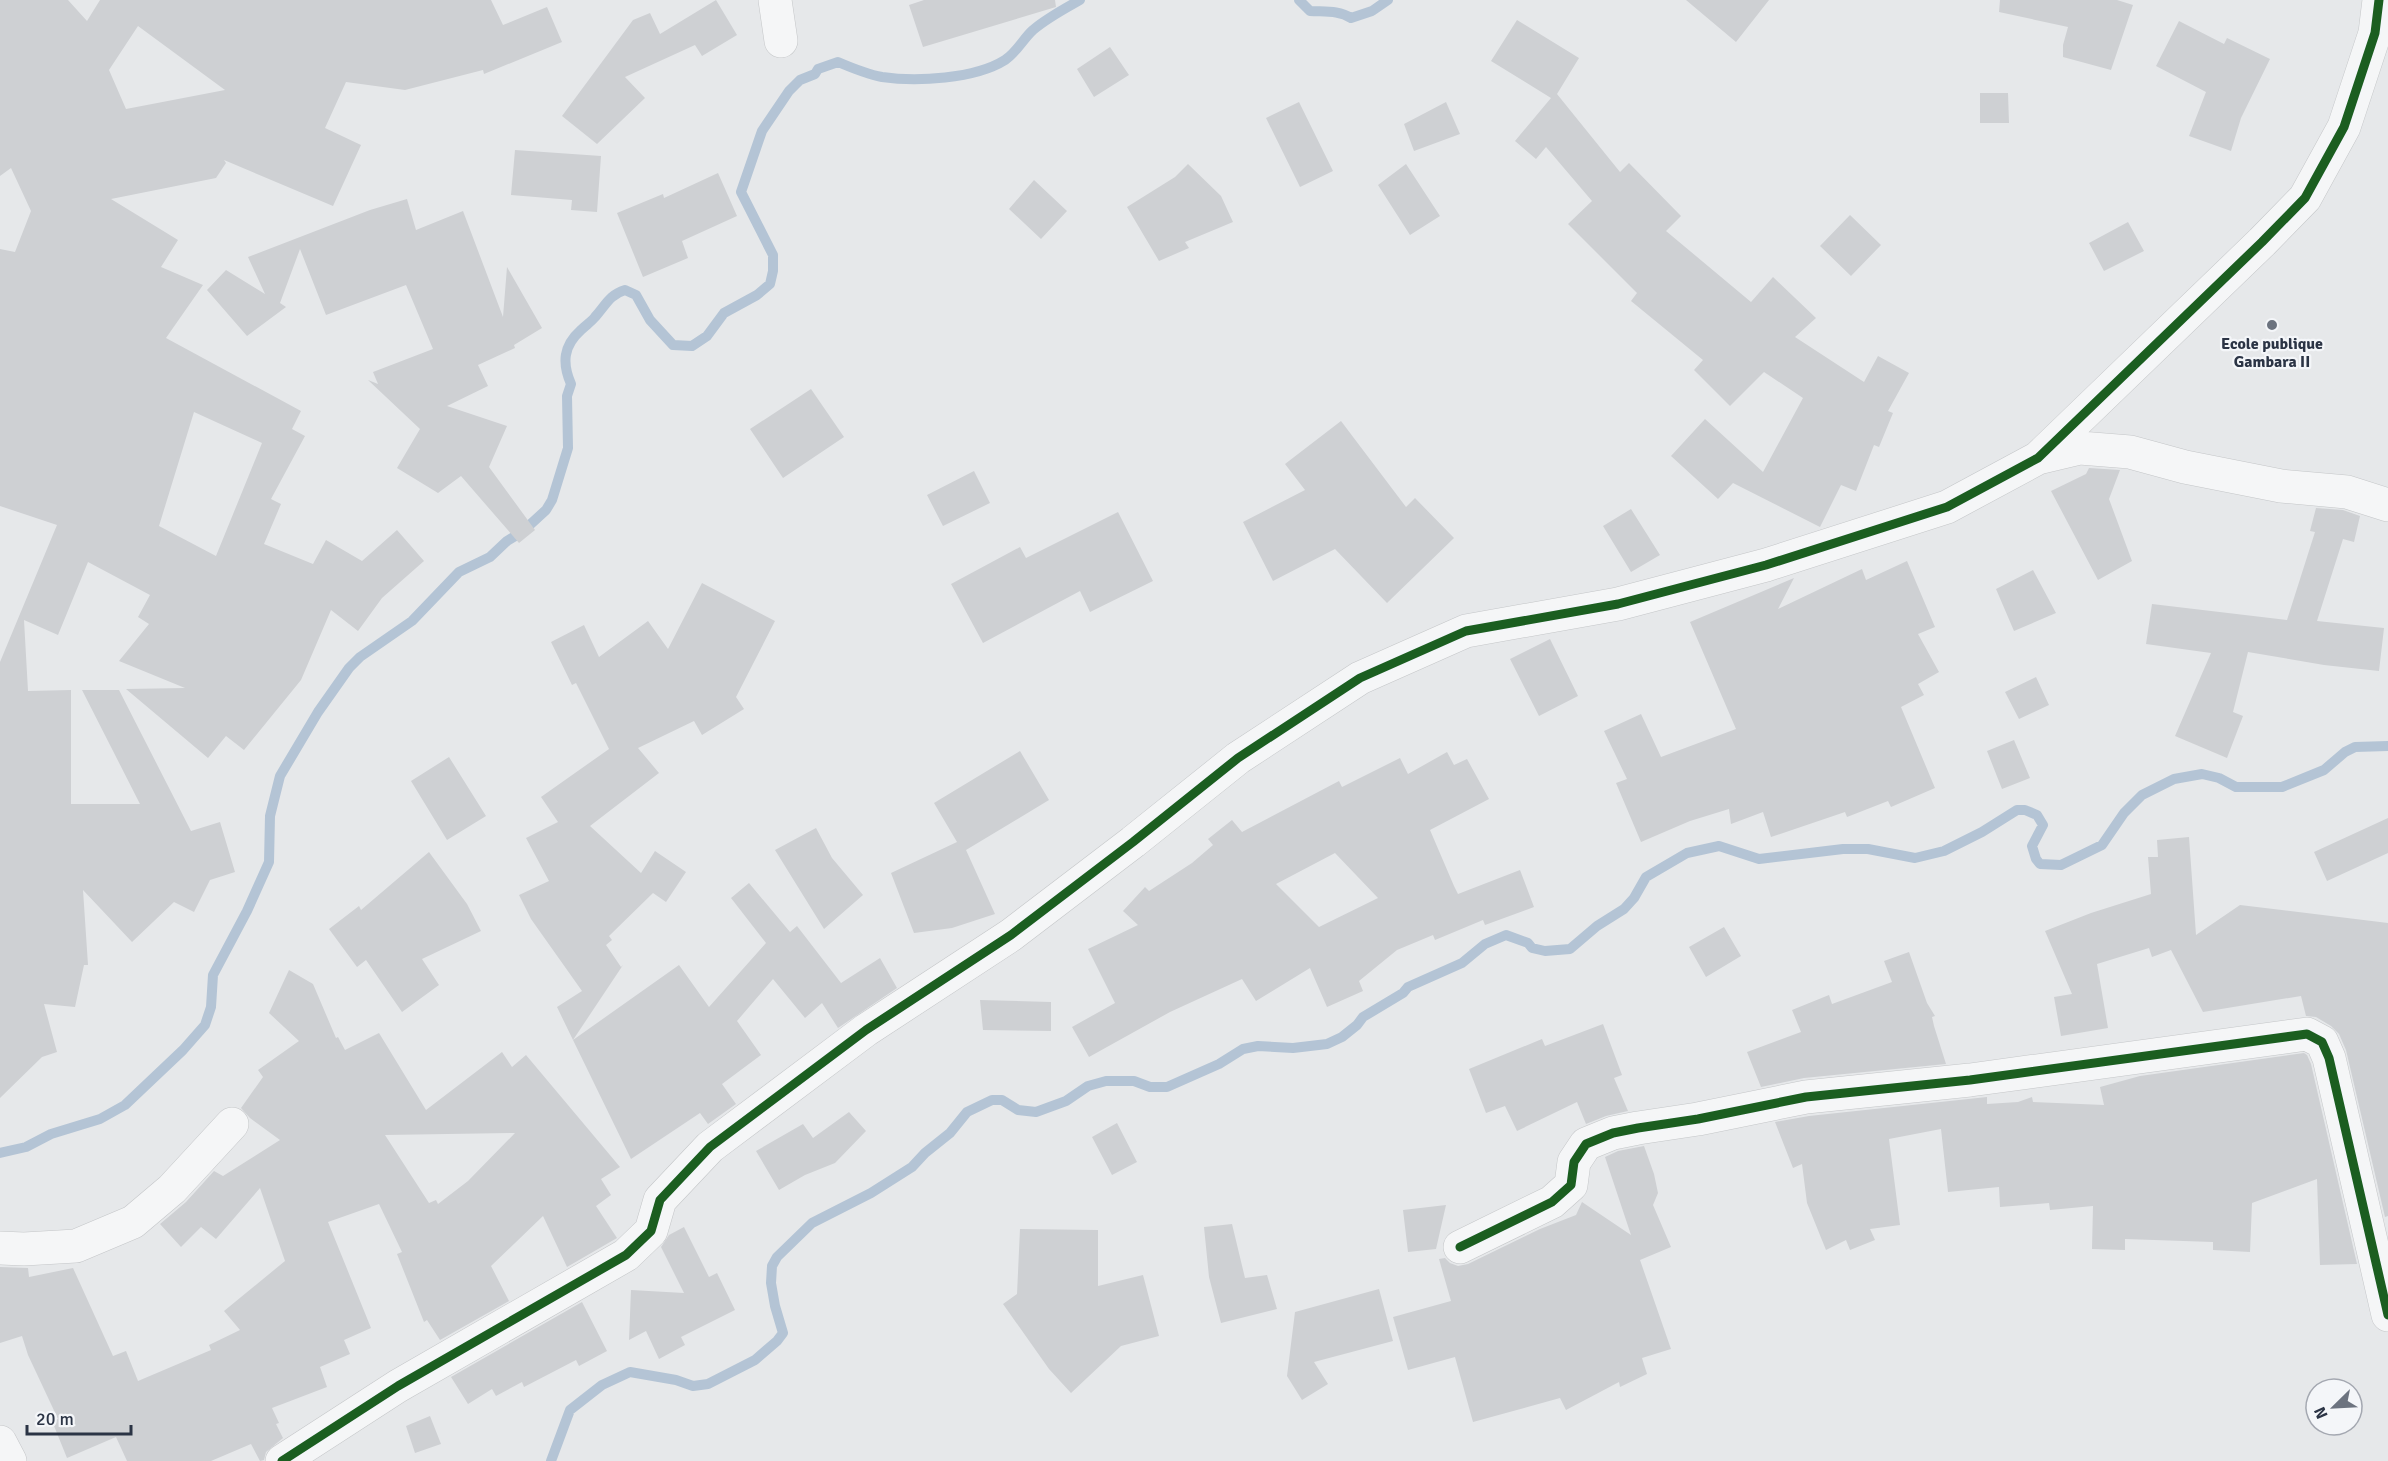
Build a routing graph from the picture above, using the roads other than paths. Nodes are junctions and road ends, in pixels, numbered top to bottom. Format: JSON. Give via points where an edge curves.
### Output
{"nodes":[{"id":1,"x":775,"y":0,"type":"edge"},
{"id":2,"x":2379,"y":0,"type":"edge"},
{"id":3,"x":781,"y":41,"type":"dead end"},
{"id":4,"x":2038,"y":458,"type":"junction"},
{"id":5,"x":2388,"y":505,"type":"edge"},
{"id":6,"x":232,"y":1124,"type":"dead end"},
{"id":7,"x":0,"y":1248,"type":"edge"},
{"id":8,"x":1460,"y":1248,"type":"dead end"},
{"id":9,"x":2388,"y":1312,"type":"edge"},
{"id":10,"x":0,"y":1442,"type":"edge"},
{"id":11,"x":10,"y":1461,"type":"edge"},
{"id":12,"x":282,"y":1461,"type":"edge"}],
"edges":[{"from":1,"to":3,"type":"street"},
{"from":2,"to":4,"type":"street","via":[[2375,33],[2344,127],[2304,198]]},
{"from":4,"to":5,"type":"street","via":[[2080,448],[2130,452],[2281,486],[2347,492]]},
{"from":4,"to":12,"type":"street","via":[[1947,507],[1766,564],[1618,604],[1466,631],[1360,678],[1238,758],[1011,935],[866,1030],[710,1147],[660,1200],[651,1231],[626,1255],[398,1386]]},
{"from":6,"to":7,"type":"street","via":[[172,1188],[133,1222],[76,1246]]},
{"from":8,"to":9,"type":"street","via":[[1552,1202],[1571,1185],[1574,1162],[1586,1144],[1613,1133],[1806,1097],[1970,1080],[2307,1034],[2322,1042],[2329,1058]]},
{"from":10,"to":11,"type":"street"}]}
